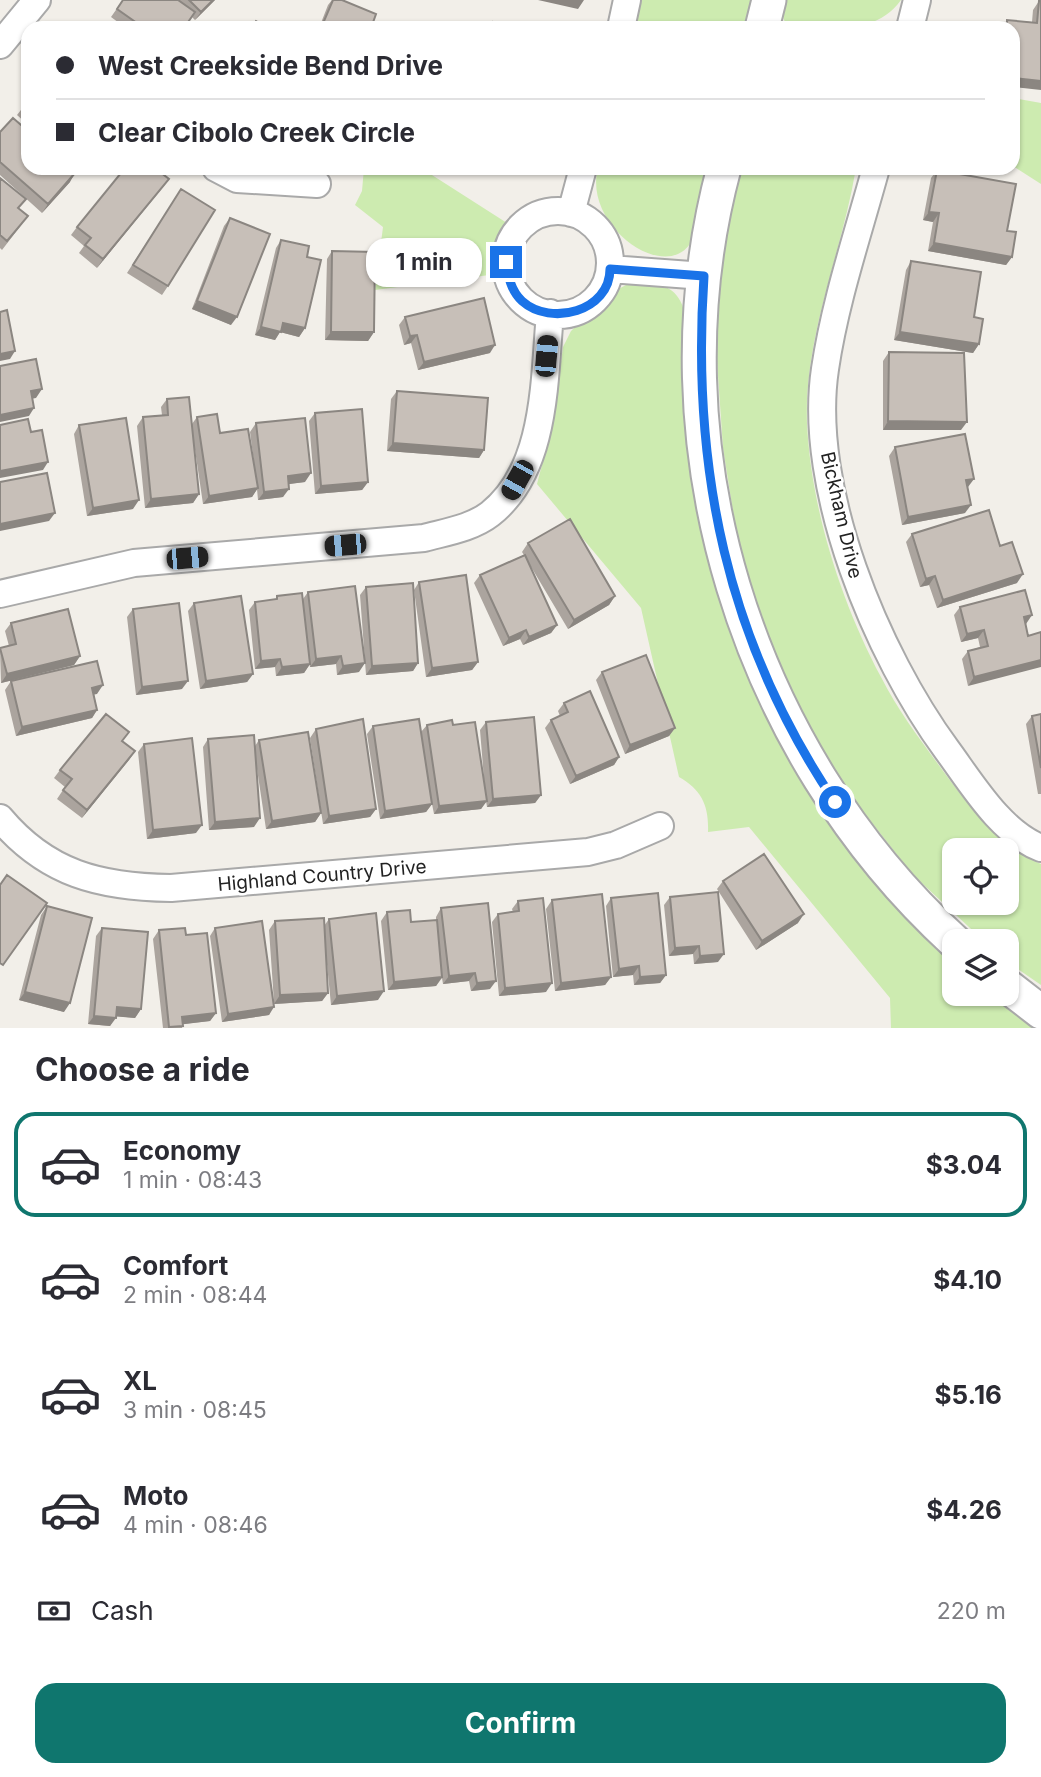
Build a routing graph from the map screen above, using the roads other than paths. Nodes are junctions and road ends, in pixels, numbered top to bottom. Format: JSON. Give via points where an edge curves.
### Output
{"nodes":[{"id":1,"x":627,"y":0,"type":"edge"},
{"id":2,"x":769,"y":0,"type":"edge"},
{"id":3,"x":917,"y":0,"type":"edge"},
{"id":4,"x":622,"y":21,"type":"edge"},
{"id":5,"x":764,"y":21,"type":"edge"},
{"id":6,"x":912,"y":21,"type":"edge"},
{"id":7,"x":21,"y":27,"type":"edge"},
{"id":8,"x":0,"y":45,"type":"edge"},
{"id":9,"x":229,"y":175,"type":"edge"},
{"id":10,"x":581,"y":175,"type":"edge"},
{"id":11,"x":723,"y":175,"type":"edge"},
{"id":12,"x":874,"y":175,"type":"edge"},
{"id":13,"x":317,"y":184,"type":"dead end"},
{"id":14,"x":571,"y":213,"type":"junction"},
{"id":15,"x":610,"y":269,"type":"junction"},
{"id":16,"x":704,"y":276,"type":"junction"},
{"id":17,"x":550,"y":313,"type":"junction"},
{"id":18,"x":0,"y":594,"type":"edge"},
{"id":19,"x":0,"y":818,"type":"edge"},
{"id":20,"x":660,"y":826,"type":"dead end"},
{"id":21,"x":1041,"y":848,"type":"edge"},
{"id":22,"x":942,"y":930,"type":"edge"},
{"id":23,"x":1019,"y":995,"type":"edge"},
{"id":24,"x":1041,"y":1012,"type":"edge"}],
"edges":[{"from":1,"to":4,"type":"street"},
{"from":2,"to":5,"type":"street"},
{"from":3,"to":6,"type":"street"},
{"from":7,"to":8,"type":"street"},
{"from":9,"to":13,"type":"street"},
{"from":10,"to":14,"type":"street"},
{"from":11,"to":16,"type":"street"},
{"from":12,"to":21,"type":"street","name":"Bickham Drive","via":[[825,371],[825,447],[845,544],[879,636],[932,730],[1007,825],[1025,842]]},
{"from":14,"to":15,"type":"street","via":[[585,218],[601,233],[610,253]]},
{"from":14,"to":17,"type":"street","via":[[542,213],[524,223],[510,241],[506,262],[510,283],[522,301]]},
{"from":15,"to":16,"type":"street"},
{"from":15,"to":17,"type":"street","via":[[600,294],[584,308],[563,315]]},
{"from":16,"to":22,"type":"street","via":[[699,354],[704,436],[715,517],[748,629],[807,760],[864,844]]},
{"from":17,"to":18,"type":"street","via":[[537,430],[525,466],[509,494],[489,515],[424,538],[134,563]]},
{"from":19,"to":20,"type":"street","name":"Highland Country Drive","via":[[36,853],[63,869],[91,881],[131,888],[588,852]]},
{"from":23,"to":24,"type":"street"}]}
